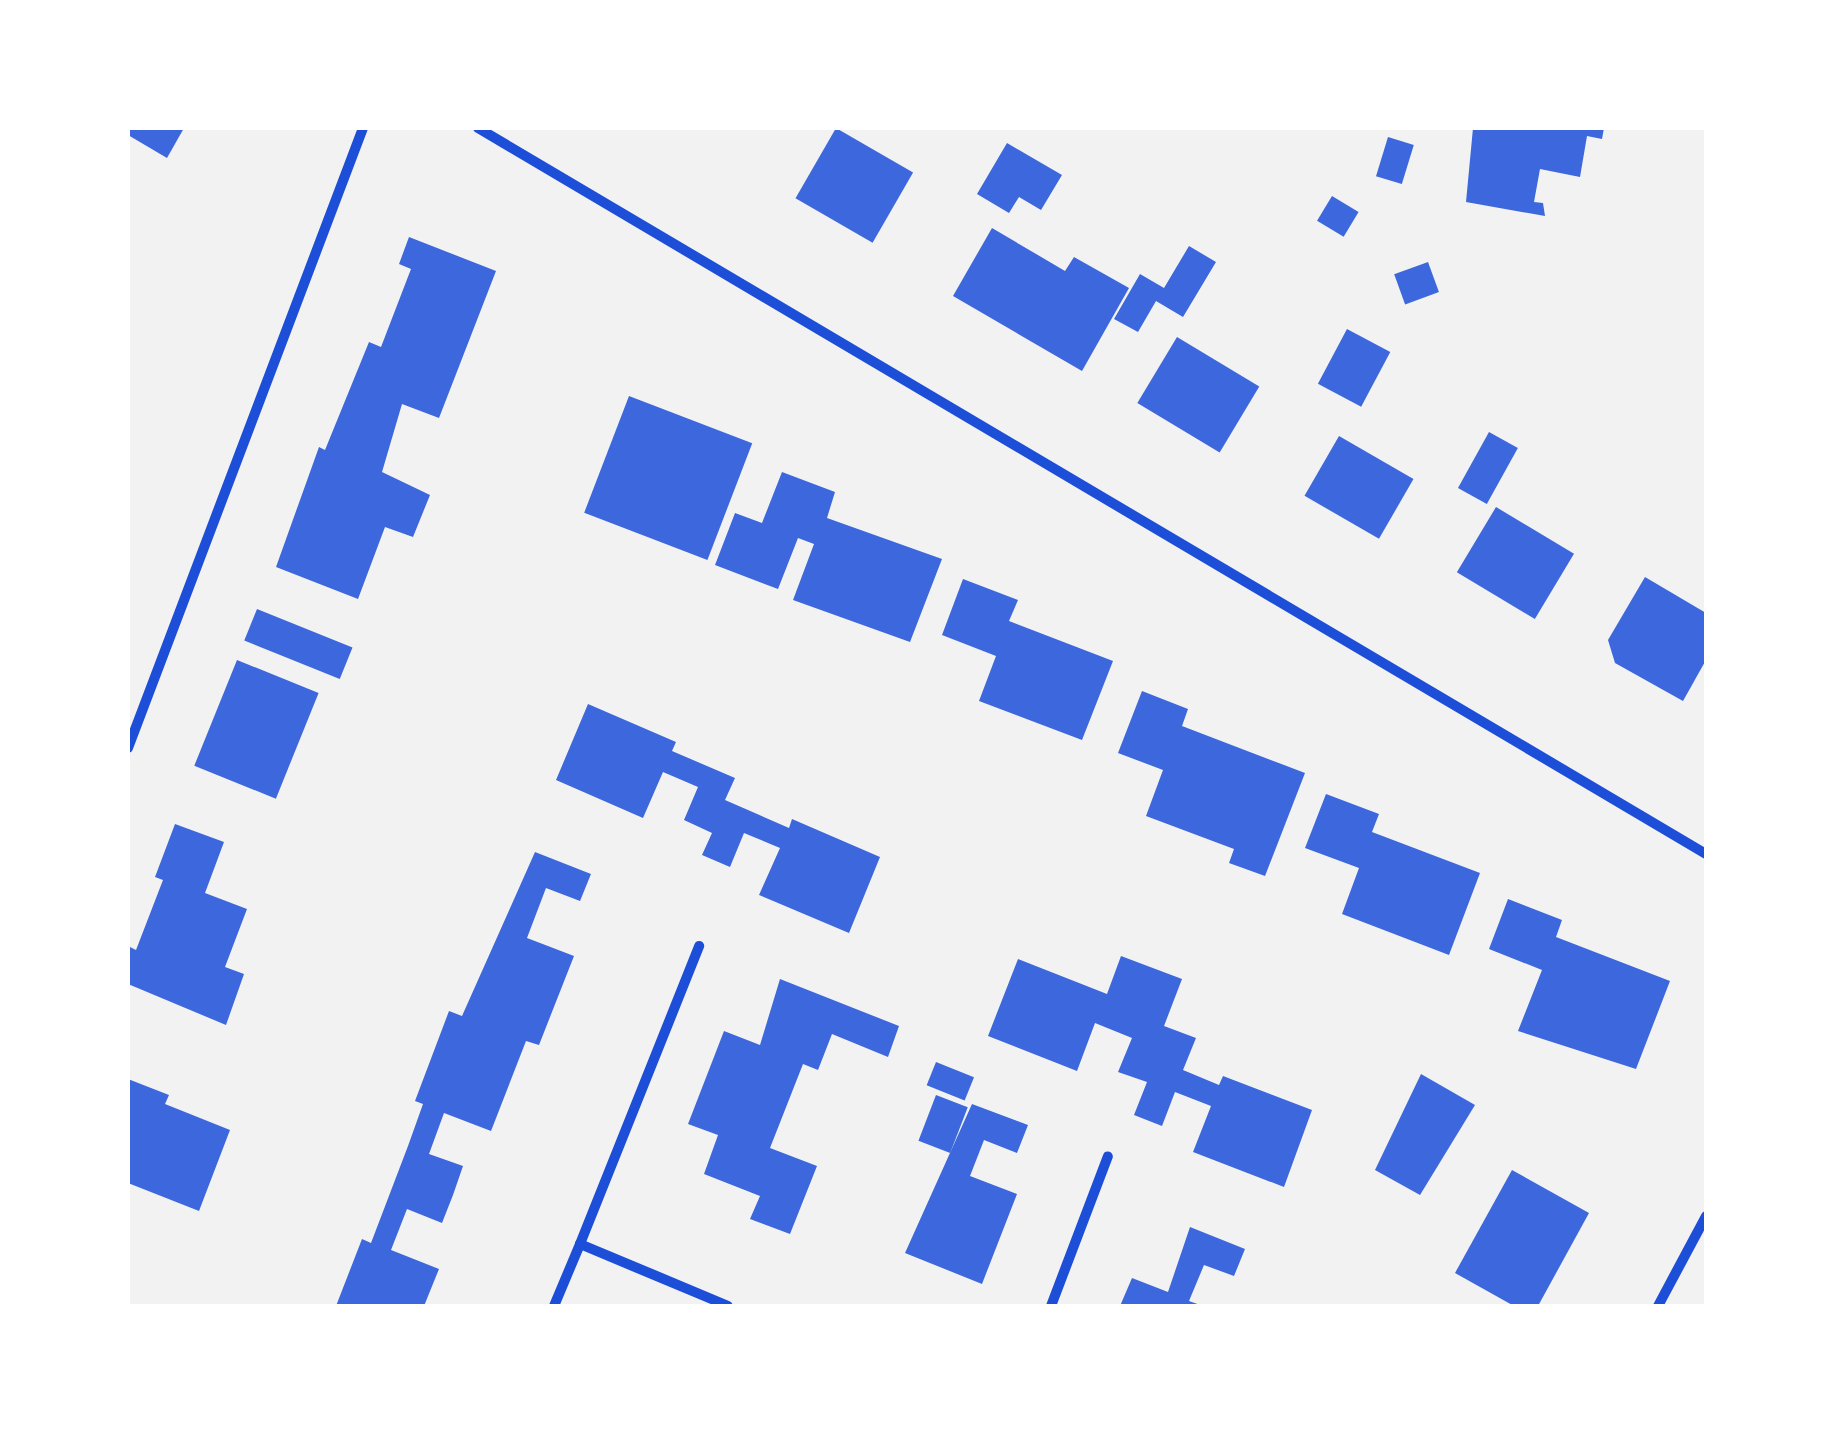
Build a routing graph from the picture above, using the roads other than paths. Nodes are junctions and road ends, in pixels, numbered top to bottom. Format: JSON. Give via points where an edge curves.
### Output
{"nodes":[{"id":1,"x":362,"y":128,"type":"edge"},
{"id":2,"x":478,"y":128,"type":"edge"},
{"id":3,"x":128,"y":748,"type":"edge"},
{"id":4,"x":1706,"y":854,"type":"edge"},
{"id":5,"x":699,"y":946,"type":"dead end"},
{"id":6,"x":1108,"y":1156,"type":"dead end"},
{"id":7,"x":1706,"y":1216,"type":"edge"},
{"id":8,"x":580,"y":1244,"type":"junction"},
{"id":9,"x":554,"y":1306,"type":"edge"},
{"id":10,"x":728,"y":1306,"type":"edge"},
{"id":11,"x":1051,"y":1306,"type":"edge"},
{"id":12,"x":1658,"y":1306,"type":"edge"}],
"edges":[{"from":1,"to":3,"type":"street"},
{"from":2,"to":4,"type":"street"},
{"from":5,"to":8,"type":"street"},
{"from":6,"to":11,"type":"street"},
{"from":7,"to":12,"type":"street"},
{"from":8,"to":9,"type":"street"},
{"from":8,"to":10,"type":"street"}]}
